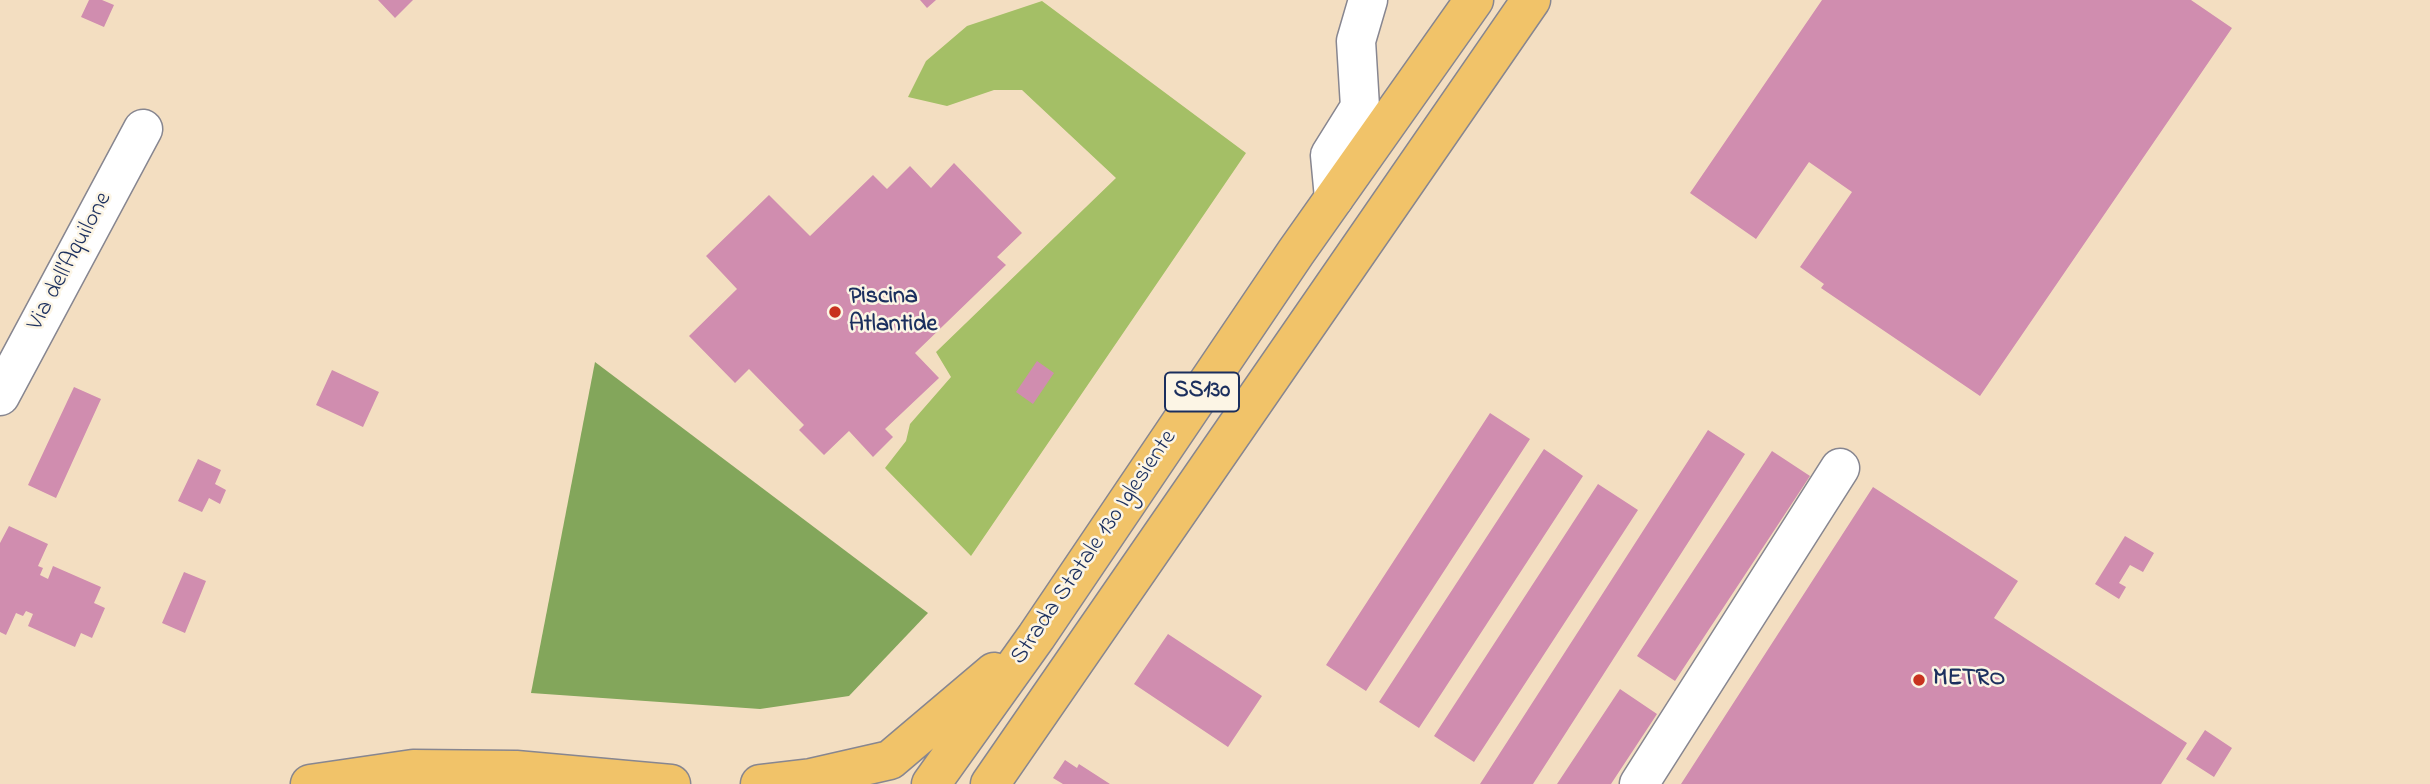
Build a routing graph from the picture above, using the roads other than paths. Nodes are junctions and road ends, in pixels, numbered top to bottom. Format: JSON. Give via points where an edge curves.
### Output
{"nodes":[{"id":1,"x":1368,"y":0,"type":"edge"},
{"id":2,"x":1474,"y":0,"type":"edge"},
{"id":3,"x":1531,"y":0,"type":"edge"},
{"id":4,"x":143,"y":129,"type":"dead end"},
{"id":5,"x":1334,"y":198,"type":"junction"},
{"id":6,"x":0,"y":396,"type":"edge"},
{"id":7,"x":1840,"y":468,"type":"dead end"},
{"id":8,"x":1036,"y":637,"type":"junction"},
{"id":9,"x":310,"y":784,"type":"edge"},
{"id":10,"x":671,"y":784,"type":"edge"},
{"id":11,"x":760,"y":784,"type":"edge"},
{"id":12,"x":931,"y":784,"type":"edge"},
{"id":13,"x":990,"y":784,"type":"edge"},
{"id":14,"x":1639,"y":784,"type":"edge"}],
"edges":[{"from":1,"to":5,"type":"street","via":[[1356,41],[1360,107],[1330,155]]},
{"from":2,"to":5,"type":"highway","name":"Strada Statale 130 Iglesiente","number":"SS130"},
{"from":3,"to":13,"type":"highway","name":"Strada Statale 130 Iglesiente","number":"SS130"},
{"from":4,"to":6,"type":"street","name":"Via dell'Aquilone"},
{"from":5,"to":8,"type":"highway","name":"Strada Statale 130 Iglesiente","number":"SS130"},
{"from":7,"to":14,"type":"street"},
{"from":8,"to":11,"type":"highway","via":[[890,760]]},
{"from":8,"to":12,"type":"highway","name":"Strada Statale 130 Iglesiente","number":"SS130"},
{"from":9,"to":10,"type":"highway","via":[[426,769],[516,769]]}]}
